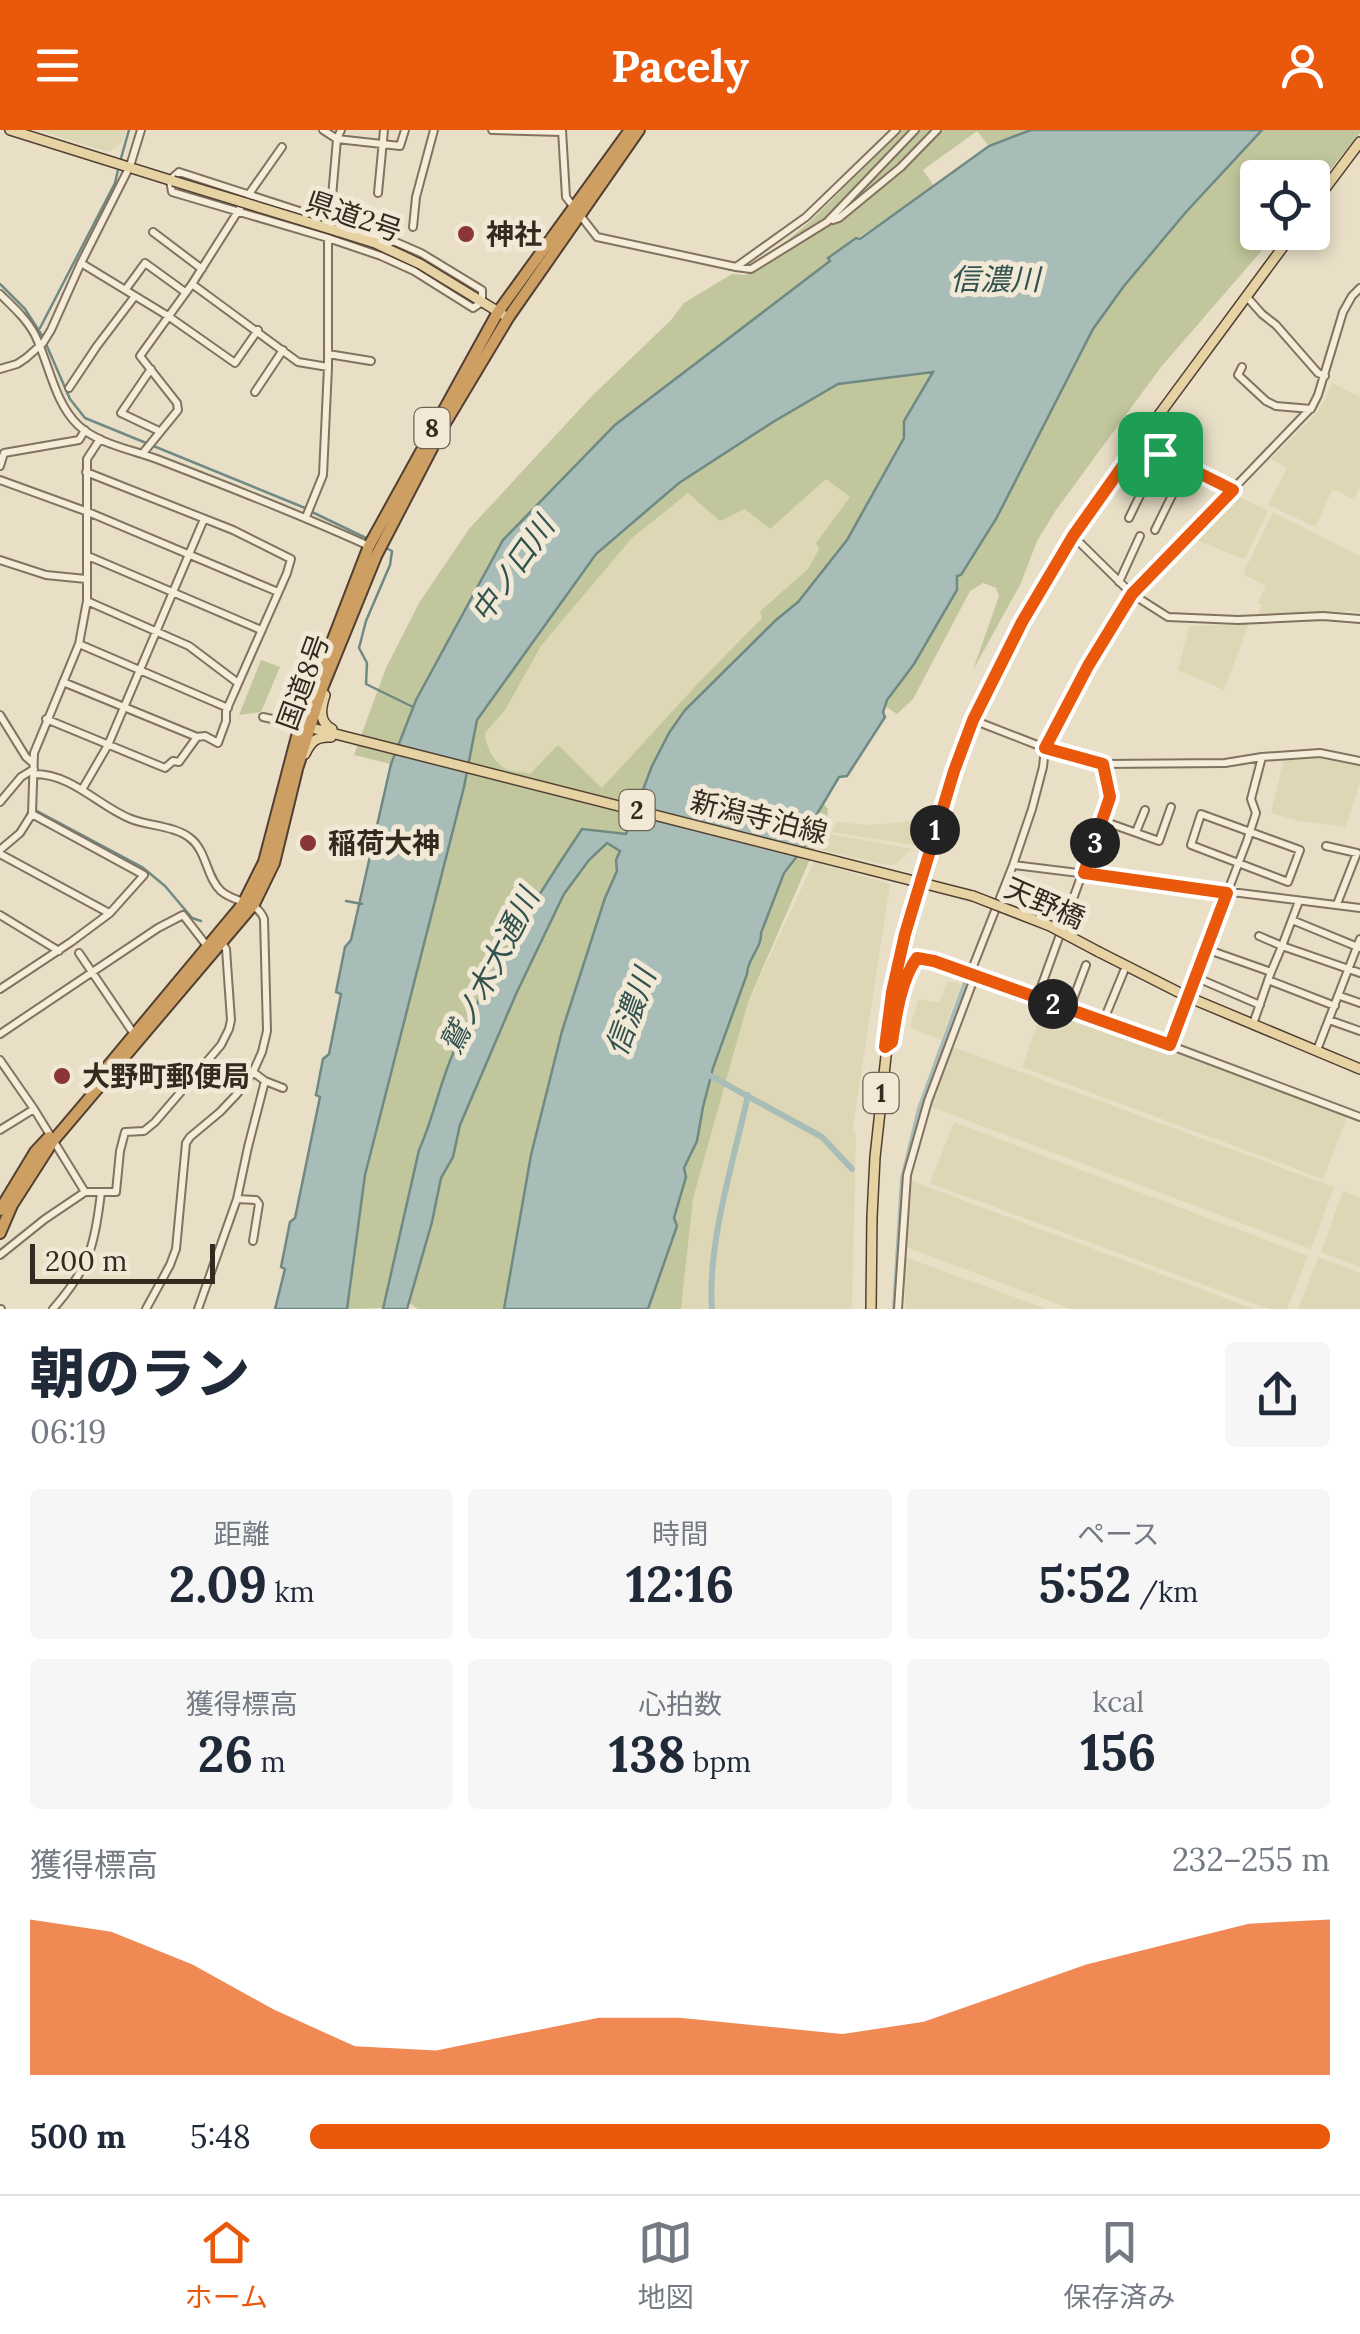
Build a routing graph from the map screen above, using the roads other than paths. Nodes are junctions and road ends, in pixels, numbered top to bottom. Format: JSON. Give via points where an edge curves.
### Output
{"nodes":[{"id":1,"x":10,"y":130,"type":"edge"},
{"id":2,"x":141,"y":130,"type":"edge"},
{"id":3,"x":323,"y":130,"type":"edge"},
{"id":4,"x":341,"y":130,"type":"edge"},
{"id":5,"x":384,"y":130,"type":"edge"},
{"id":6,"x":405,"y":130,"type":"edge"},
{"id":7,"x":434,"y":130,"type":"edge"},
{"id":8,"x":492,"y":130,"type":"edge"},
{"id":9,"x":630,"y":130,"type":"edge"},
{"id":10,"x":639,"y":130,"type":"edge"},
{"id":11,"x":896,"y":130,"type":"edge"},
{"id":12,"x":915,"y":130,"type":"edge"},
{"id":13,"x":937,"y":130,"type":"edge"},
{"id":14,"x":508,"y":131,"type":"edge"},
{"id":15,"x":562,"y":131,"type":"edge"},
{"id":16,"x":337,"y":139,"type":"junction"},
{"id":17,"x":1360,"y":142,"type":"edge"},
{"id":18,"x":383,"y":144,"type":"junction"},
{"id":19,"x":282,"y":146,"type":"dead end"},
{"id":20,"x":130,"y":166,"type":"junction"},
{"id":21,"x":172,"y":181,"type":"junction"},
{"id":22,"x":1330,"y":182,"type":"edge"},
{"id":23,"x":249,"y":194,"type":"junction"},
{"id":24,"x":378,"y":194,"type":"dead end"},
{"id":25,"x":238,"y":212,"type":"junction"},
{"id":26,"x":577,"y":212,"type":"junction"},
{"id":27,"x":330,"y":220,"type":"junction"},
{"id":28,"x":826,"y":222,"type":"junction"},
{"id":29,"x":413,"y":227,"type":"dead end"},
{"id":30,"x":153,"y":232,"type":"dead end"},
{"id":31,"x":328,"y":238,"type":"junction"},
{"id":32,"x":1280,"y":250,"type":"edge"},
{"id":33,"x":81,"y":263,"type":"junction"},
{"id":34,"x":733,"y":266,"type":"junction"},
{"id":35,"x":202,"y":269,"type":"junction"},
{"id":36,"x":192,"y":284,"type":"junction"},
{"id":37,"x":1360,"y":288,"type":"edge"},
{"id":38,"x":126,"y":290,"type":"junction"},
{"id":39,"x":185,"y":292,"type":"junction"},
{"id":40,"x":0,"y":294,"type":"edge"},
{"id":41,"x":135,"y":296,"type":"junction"},
{"id":42,"x":1246,"y":296,"type":"junction"},
{"id":43,"x":482,"y":302,"type":"junction"},
{"id":44,"x":503,"y":315,"type":"junction"},
{"id":45,"x":168,"y":316,"type":"junction"},
{"id":46,"x":258,"y":330,"type":"junction"},
{"id":47,"x":39,"y":347,"type":"junction"},
{"id":48,"x":283,"y":350,"type":"junction"},
{"id":49,"x":328,"y":354,"type":"junction"},
{"id":50,"x":371,"y":360,"type":"dead end"},
{"id":51,"x":328,"y":367,"type":"junction"},
{"id":52,"x":1242,"y":367,"type":"dead end"},
{"id":53,"x":0,"y":369,"type":"edge"},
{"id":54,"x":151,"y":369,"type":"junction"},
{"id":55,"x":1325,"y":376,"type":"junction"},
{"id":56,"x":69,"y":388,"type":"dead end"},
{"id":57,"x":255,"y":392,"type":"dead end"},
{"id":58,"x":1311,"y":408,"type":"junction"},
{"id":59,"x":85,"y":430,"type":"junction"},
{"id":60,"x":160,"y":432,"type":"junction"},
{"id":61,"x":100,"y":439,"type":"junction"},
{"id":62,"x":1139,"y":443,"type":"junction"},
{"id":63,"x":143,"y":453,"type":"junction"},
{"id":64,"x":1160,"y":454,"type":"junction"},
{"id":65,"x":0,"y":466,"type":"edge"},
{"id":66,"x":1186,"y":467,"type":"junction"},
{"id":67,"x":86,"y":472,"type":"junction"},
{"id":68,"x":0,"y":480,"type":"edge"},
{"id":69,"x":1233,"y":490,"type":"junction"},
{"id":70,"x":88,"y":512,"type":"junction"},
{"id":71,"x":306,"y":517,"type":"junction"},
{"id":72,"x":1129,"y":518,"type":"dead end"},
{"id":73,"x":204,"y":519,"type":"junction"},
{"id":74,"x":1155,"y":530,"type":"dead end"},
{"id":75,"x":1073,"y":536,"type":"junction"},
{"id":76,"x":1140,"y":536,"type":"dead end"},
{"id":77,"x":374,"y":548,"type":"junction"},
{"id":78,"x":88,"y":556,"type":"junction"},
{"id":79,"x":190,"y":556,"type":"junction"},
{"id":80,"x":0,"y":560,"type":"edge"},
{"id":81,"x":86,"y":579,"type":"junction"},
{"id":82,"x":1120,"y":582,"type":"junction"},
{"id":83,"x":174,"y":592,"type":"junction"},
{"id":84,"x":278,"y":592,"type":"junction"},
{"id":85,"x":1132,"y":594,"type":"junction"},
{"id":86,"x":86,"y":601,"type":"junction"},
{"id":87,"x":1360,"y":619,"type":"edge"},
{"id":88,"x":261,"y":630,"type":"junction"},
{"id":89,"x":157,"y":632,"type":"junction"},
{"id":90,"x":79,"y":644,"type":"junction"},
{"id":91,"x":140,"y":670,"type":"junction"},
{"id":92,"x":328,"y":673,"type":"junction"},
{"id":93,"x":63,"y":682,"type":"junction"},
{"id":94,"x":238,"y":682,"type":"junction"},
{"id":95,"x":124,"y":708,"type":"junction"},
{"id":96,"x":228,"y":708,"type":"junction"},
{"id":97,"x":0,"y":714,"type":"edge"},
{"id":98,"x":263,"y":717,"type":"dead end"},
{"id":99,"x":46,"y":720,"type":"junction"},
{"id":100,"x":973,"y":720,"type":"junction"},
{"id":101,"x":305,"y":726,"type":"junction"},
{"id":102,"x":344,"y":736,"type":"junction"},
{"id":103,"x":196,"y":737,"type":"junction"},
{"id":104,"x":108,"y":746,"type":"junction"},
{"id":105,"x":1045,"y":748,"type":"junction"},
{"id":106,"x":1262,"y":757,"type":"junction"},
{"id":107,"x":1360,"y":760,"type":"edge"},
{"id":108,"x":299,"y":763,"type":"junction"},
{"id":109,"x":1103,"y":764,"type":"junction"},
{"id":110,"x":33,"y":769,"type":"junction"},
{"id":111,"x":83,"y":788,"type":"junction"},
{"id":112,"x":0,"y":802,"type":"edge"},
{"id":113,"x":1171,"y":807,"type":"dead end"},
{"id":114,"x":1145,"y":810,"type":"dead end"},
{"id":115,"x":32,"y":814,"type":"junction"},
{"id":116,"x":1103,"y":821,"type":"junction"},
{"id":117,"x":1250,"y":830,"type":"junction"},
{"id":118,"x":1136,"y":833,"type":"junction"},
{"id":119,"x":1304,"y":840,"type":"dead end"},
{"id":120,"x":1360,"y":844,"type":"edge"},
{"id":121,"x":1326,"y":846,"type":"dead end"},
{"id":122,"x":1300,"y":850,"type":"junction"},
{"id":123,"x":0,"y":852,"type":"edge"},
{"id":124,"x":1356,"y":853,"type":"junction"},
{"id":125,"x":1238,"y":864,"type":"junction"},
{"id":126,"x":1013,"y":865,"type":"junction"},
{"id":127,"x":1084,"y":873,"type":"junction"},
{"id":128,"x":918,"y":880,"type":"junction"},
{"id":129,"x":1227,"y":893,"type":"junction"},
{"id":130,"x":973,"y":896,"type":"joint"},
{"id":131,"x":1299,"y":900,"type":"junction"},
{"id":132,"x":248,"y":904,"type":"junction"},
{"id":133,"x":1337,"y":904,"type":"junction"},
{"id":134,"x":1360,"y":908,"type":"edge"},
{"id":135,"x":110,"y":913,"type":"junction"},
{"id":136,"x":0,"y":916,"type":"edge"},
{"id":137,"x":1292,"y":920,"type":"junction"},
{"id":138,"x":1259,"y":936,"type":"dead end"},
{"id":139,"x":222,"y":943,"type":"junction"},
{"id":140,"x":1359,"y":944,"type":"edge"},
{"id":141,"x":1282,"y":946,"type":"junction"},
{"id":142,"x":208,"y":947,"type":"junction"},
{"id":143,"x":1206,"y":949,"type":"junction"},
{"id":144,"x":59,"y":950,"type":"junction"},
{"id":145,"x":79,"y":953,"type":"dead end"},
{"id":146,"x":1086,"y":966,"type":"dead end"},
{"id":147,"x":1349,"y":968,"type":"junction"},
{"id":148,"x":1124,"y":971,"type":"dead end"},
{"id":149,"x":93,"y":973,"type":"junction"},
{"id":150,"x":1360,"y":973,"type":"edge"},
{"id":151,"x":973,"y":975,"type":"junction"},
{"id":152,"x":1270,"y":976,"type":"junction"},
{"id":153,"x":1196,"y":977,"type":"junction"},
{"id":154,"x":0,"y":989,"type":"edge"},
{"id":155,"x":1340,"y":996,"type":"junction"},
{"id":156,"x":1188,"y":997,"type":"junction"},
{"id":157,"x":1037,"y":998,"type":"junction"},
{"id":158,"x":1360,"y":1003,"type":"edge"},
{"id":159,"x":1260,"y":1004,"type":"junction"},
{"id":160,"x":1334,"y":1006,"type":"junction"},
{"id":161,"x":1069,"y":1010,"type":"junction"},
{"id":162,"x":1329,"y":1020,"type":"junction"},
{"id":163,"x":1103,"y":1022,"type":"junction"},
{"id":164,"x":1253,"y":1024,"type":"junction"},
{"id":165,"x":1360,"y":1030,"type":"edge"},
{"id":166,"x":0,"y":1034,"type":"edge"},
{"id":167,"x":134,"y":1034,"type":"junction"},
{"id":168,"x":1170,"y":1045,"type":"junction"},
{"id":169,"x":885,"y":1047,"type":"junction"},
{"id":170,"x":1316,"y":1052,"type":"junction"},
{"id":171,"x":0,"y":1060,"type":"edge"},
{"id":172,"x":1360,"y":1069,"type":"edge"},
{"id":173,"x":253,"y":1072,"type":"junction"},
{"id":174,"x":265,"y":1081,"type":"junction"},
{"id":175,"x":283,"y":1088,"type":"dead end"},
{"id":176,"x":34,"y":1109,"type":"junction"},
{"id":177,"x":1360,"y":1117,"type":"edge"},
{"id":178,"x":0,"y":1130,"type":"edge"},
{"id":179,"x":52,"y":1138,"type":"junction"},
{"id":180,"x":85,"y":1192,"type":"junction"},
{"id":181,"x":100,"y":1192,"type":"junction"},
{"id":182,"x":238,"y":1199,"type":"junction"},
{"id":183,"x":0,"y":1210,"type":"edge"},
{"id":184,"x":0,"y":1233,"type":"edge"},
{"id":185,"x":253,"y":1241,"type":"dead end"},
{"id":186,"x":0,"y":1254,"type":"edge"},
{"id":187,"x":53,"y":1309,"type":"edge"},
{"id":188,"x":146,"y":1309,"type":"edge"},
{"id":189,"x":198,"y":1309,"type":"edge"},
{"id":190,"x":871,"y":1309,"type":"edge"},
{"id":191,"x":898,"y":1309,"type":"edge"}],
"edges":[{"from":1,"to":20,"type":"main road"},
{"from":2,"to":20,"type":"street"},
{"from":3,"to":16,"type":"street"},
{"from":4,"to":16,"type":"street"},
{"from":5,"to":18,"type":"street"},
{"from":6,"to":18,"type":"street","via":[[400,146]]},
{"from":7,"to":29,"type":"street"},
{"from":8,"to":14,"type":"street"},
{"from":9,"to":26,"type":"highway","name":"国道8号","number":"8"},
{"from":10,"to":26,"type":"highway","name":"国道8号","number":"8"},
{"from":11,"to":34,"type":"street","via":[[806,217]]},
{"from":12,"to":28,"type":"street"},
{"from":13,"to":28,"type":"street","via":[[901,167]]},
{"from":14,"to":15,"type":"street"},
{"from":15,"to":26,"type":"street","via":[[564,191]]},
{"from":16,"to":18,"type":"street"},
{"from":16,"to":27,"type":"street"},
{"from":17,"to":22,"type":"main road"},
{"from":18,"to":24,"type":"street"},
{"from":19,"to":23,"type":"street"},
{"from":20,"to":21,"type":"main road"},
{"from":20,"to":33,"type":"street"},
{"from":21,"to":23,"type":"street","via":[[179,172]]},
{"from":21,"to":25,"type":"street","via":[[172,192]]},
{"from":21,"to":43,"type":"main road","name":"県道2号","bridge":true,"via":[[375,243]]},
{"from":23,"to":25,"type":"street"},
{"from":23,"to":27,"type":"street"},
{"from":25,"to":31,"type":"street"},
{"from":25,"to":35,"type":"street"},
{"from":26,"to":34,"type":"street","via":[[597,237]]},
{"from":26,"to":44,"type":"highway","name":"国道8号","number":"8"},
{"from":27,"to":31,"type":"street"},
{"from":27,"to":43,"type":"street","via":[[421,253],[482,290]]},
{"from":28,"to":34,"type":"street","via":[[751,269]]},
{"from":30,"to":35,"type":"street"},
{"from":31,"to":43,"type":"street","via":[[414,271],[473,308]]},
{"from":31,"to":49,"type":"street"},
{"from":32,"to":42,"type":"main road","number":"1"},
{"from":33,"to":38,"type":"street"},
{"from":33,"to":47,"type":"street"},
{"from":35,"to":36,"type":"street"},
{"from":36,"to":39,"type":"street"},
{"from":36,"to":46,"type":"street"},
{"from":37,"to":55,"type":"street","via":[[1346,306]]},
{"from":38,"to":39,"type":"street","via":[[146,263]]},
{"from":38,"to":41,"type":"street"},
{"from":39,"to":45,"type":"street"},
{"from":40,"to":47,"type":"street"},
{"from":41,"to":45,"type":"street"},
{"from":41,"to":56,"type":"street"},
{"from":42,"to":55,"type":"street"},
{"from":42,"to":62,"type":"main road","number":"1"},
{"from":43,"to":44,"type":"main road","name":"県道2号"},
{"from":44,"to":77,"type":"highway","name":"国道8号","number":"8"},
{"from":45,"to":46,"type":"street","via":[[235,363]]},
{"from":45,"to":54,"type":"street","via":[[140,356]]},
{"from":46,"to":48,"type":"street"},
{"from":47,"to":53,"type":"street"},
{"from":47,"to":59,"type":"street","via":[[60,399]]},
{"from":48,"to":51,"type":"street","via":[[298,362]]},
{"from":48,"to":57,"type":"street"},
{"from":49,"to":50,"type":"street"},
{"from":49,"to":51,"type":"street"},
{"from":51,"to":71,"type":"street","via":[[322,475]]},
{"from":52,"to":58,"type":"street","via":[[1238,375],[1266,401]]},
{"from":54,"to":60,"type":"street","via":[[177,402]]},
{"from":54,"to":60,"type":"street","via":[[121,413]]},
{"from":55,"to":58,"type":"street"},
{"from":58,"to":69,"type":"street"},
{"from":59,"to":61,"type":"street"},
{"from":59,"to":65,"type":"street","via":[[79,440],[4,453]]},
{"from":60,"to":63,"type":"street"},
{"from":61,"to":63,"type":"street"},
{"from":61,"to":67,"type":"street"},
{"from":62,"to":64,"type":"street"},
{"from":62,"to":75,"type":"main road","number":"1"},
{"from":63,"to":71,"type":"street"},
{"from":64,"to":66,"type":"street"},
{"from":64,"to":72,"type":"street"},
{"from":66,"to":69,"type":"street"},
{"from":66,"to":74,"type":"street"},
{"from":67,"to":70,"type":"street"},
{"from":67,"to":73,"type":"street"},
{"from":68,"to":70,"type":"street"},
{"from":69,"to":85,"type":"street"},
{"from":70,"to":78,"type":"street"},
{"from":70,"to":79,"type":"street"},
{"from":71,"to":77,"type":"street"},
{"from":73,"to":79,"type":"street"},
{"from":73,"to":84,"type":"street","via":[[291,559]]},
{"from":75,"to":82,"type":"street"},
{"from":75,"to":100,"type":"main road","number":"1"},
{"from":76,"to":82,"type":"street"},
{"from":77,"to":92,"type":"highway","name":"国道8号","number":"8"},
{"from":77,"to":101,"type":"highway","name":"国道8号","number":"8"},
{"from":78,"to":81,"type":"street"},
{"from":78,"to":83,"type":"street"},
{"from":79,"to":83,"type":"street"},
{"from":79,"to":84,"type":"street"},
{"from":80,"to":81,"type":"street"},
{"from":81,"to":86,"type":"street"},
{"from":82,"to":85,"type":"street"},
{"from":83,"to":88,"type":"street"},
{"from":83,"to":89,"type":"street"},
{"from":84,"to":88,"type":"street"},
{"from":85,"to":87,"type":"street","via":[[1182,619]]},
{"from":85,"to":105,"type":"street"},
{"from":86,"to":89,"type":"street"},
{"from":86,"to":90,"type":"street"},
{"from":88,"to":94,"type":"street"},
{"from":89,"to":91,"type":"street"},
{"from":89,"to":94,"type":"street"},
{"from":90,"to":91,"type":"street"},
{"from":90,"to":93,"type":"street"},
{"from":91,"to":95,"type":"street"},
{"from":91,"to":96,"type":"street"},
{"from":92,"to":101,"type":"highway","name":"国道8号","number":"8"},
{"from":92,"to":102,"type":"main road","via":[[321,714],[327,727]]},
{"from":93,"to":95,"type":"street"},
{"from":93,"to":99,"type":"street"},
{"from":94,"to":96,"type":"street"},
{"from":95,"to":103,"type":"street"},
{"from":95,"to":104,"type":"street"},
{"from":96,"to":103,"type":"street","via":[[218,743]]},
{"from":97,"to":110,"type":"street"},
{"from":98,"to":101,"type":"street"},
{"from":99,"to":104,"type":"street"},
{"from":99,"to":110,"type":"street"},
{"from":100,"to":105,"type":"street"},
{"from":100,"to":128,"type":"main road","number":"1"},
{"from":101,"to":102,"type":"main road","name":"新潟寺泊線","number":"2"},
{"from":101,"to":108,"type":"highway","name":"国道8号","number":"8"},
{"from":101,"to":132,"type":"highway","name":"国道8号","number":"8"},
{"from":102,"to":108,"type":"main road","via":[[314,740]]},
{"from":102,"to":128,"type":"main road","name":"新潟寺泊線","number":"2"},
{"from":103,"to":104,"type":"street","via":[[179,762],[165,768]]},
{"from":104,"to":111,"type":"street"},
{"from":105,"to":109,"type":"street"},
{"from":105,"to":126,"type":"street"},
{"from":106,"to":107,"type":"street","via":[[1320,753]]},
{"from":106,"to":109,"type":"street"},
{"from":106,"to":117,"type":"street"},
{"from":108,"to":132,"type":"highway","name":"国道8号","number":"8","via":[[274,862]]},
{"from":109,"to":116,"type":"street","via":[[1110,797]]},
{"from":110,"to":111,"type":"street"},
{"from":110,"to":112,"type":"street"},
{"from":110,"to":115,"type":"street"},
{"from":111,"to":132,"type":"street","via":[[128,818],[186,834],[220,890]]},
{"from":113,"to":118,"type":"street","via":[[1159,840]]},
{"from":114,"to":118,"type":"street"},
{"from":115,"to":123,"type":"street"},
{"from":115,"to":135,"type":"street","via":[[144,874]]},
{"from":116,"to":118,"type":"street"},
{"from":116,"to":127,"type":"street"},
{"from":117,"to":122,"type":"street"},
{"from":117,"to":125,"type":"street"},
{"from":117,"to":125,"type":"street","via":[[1201,814],[1191,845]]},
{"from":119,"to":122,"type":"street"},
{"from":120,"to":124,"type":"street"},
{"from":121,"to":124,"type":"street"},
{"from":122,"to":125,"type":"street","via":[[1288,882]]},
{"from":123,"to":135,"type":"street"},
{"from":124,"to":133,"type":"street"},
{"from":125,"to":129,"type":"street"},
{"from":126,"to":127,"type":"street"},
{"from":126,"to":151,"type":"street"},
{"from":127,"to":129,"type":"street"},
{"from":127,"to":157,"type":"street"},
{"from":128,"to":130,"type":"main road","name":"新潟寺泊線","number":"2"},
{"from":128,"to":169,"type":"main road","number":"1"},
{"from":129,"to":131,"type":"street"},
{"from":129,"to":143,"type":"street"},
{"from":130,"to":156,"type":"main road","name":"天野橋","number":"2","bridge":true,"via":[[1050,926]]},
{"from":131,"to":133,"type":"street"},
{"from":131,"to":137,"type":"street"},
{"from":132,"to":139,"type":"highway","name":"国道8号","number":"8"},
{"from":132,"to":142,"type":"highway","name":"国道8号","number":"8"},
{"from":132,"to":173,"type":"street","via":[[264,919],[266,1031]]},
{"from":133,"to":134,"type":"street"},
{"from":135,"to":144,"type":"street"},
{"from":136,"to":144,"type":"street"},
{"from":137,"to":140,"type":"street"},
{"from":137,"to":141,"type":"street"},
{"from":138,"to":141,"type":"street"},
{"from":139,"to":179,"type":"highway","name":"国道8号","number":"8"},
{"from":139,"to":181,"type":"street","via":[[230,1029],[154,1122],[144,1131],[125,1132],[116,1192]]},
{"from":140,"to":147,"type":"street"},
{"from":141,"to":147,"type":"street"},
{"from":141,"to":152,"type":"street"},
{"from":142,"to":149,"type":"street","via":[[183,916]]},
{"from":142,"to":167,"type":"highway","name":"国道8号","number":"8"},
{"from":143,"to":152,"type":"street"},
{"from":143,"to":153,"type":"street"},
{"from":144,"to":154,"type":"street"},
{"from":145,"to":149,"type":"street"},
{"from":146,"to":161,"type":"street"},
{"from":147,"to":150,"type":"street"},
{"from":147,"to":155,"type":"street"},
{"from":148,"to":163,"type":"street"},
{"from":149,"to":166,"type":"street"},
{"from":149,"to":167,"type":"street"},
{"from":151,"to":157,"type":"street"},
{"from":151,"to":169,"type":"street","via":[[928,959],[913,961],[892,1042]]},
{"from":151,"to":191,"type":"street","via":[[907,1175]]},
{"from":152,"to":159,"type":"street"},
{"from":152,"to":160,"type":"street"},
{"from":153,"to":156,"type":"street"},
{"from":153,"to":159,"type":"street"},
{"from":155,"to":158,"type":"street"},
{"from":155,"to":160,"type":"street"},
{"from":156,"to":164,"type":"main road","number":"2"},
{"from":156,"to":168,"type":"street"},
{"from":157,"to":161,"type":"street"},
{"from":159,"to":164,"type":"street"},
{"from":160,"to":162,"type":"street"},
{"from":161,"to":163,"type":"street"},
{"from":162,"to":165,"type":"street"},
{"from":162,"to":170,"type":"street"},
{"from":163,"to":168,"type":"street"},
{"from":164,"to":170,"type":"main road","number":"2"},
{"from":167,"to":179,"type":"highway","name":"国道8号","number":"8"},
{"from":168,"to":177,"type":"street"},
{"from":169,"to":190,"type":"main road","number":"1"},
{"from":170,"to":172,"type":"main road","number":"2"},
{"from":171,"to":176,"type":"street"},
{"from":173,"to":174,"type":"street"},
{"from":173,"to":188,"type":"street","via":[[186,1143],[176,1250]]},
{"from":174,"to":175,"type":"street"},
{"from":174,"to":182,"type":"street"},
{"from":176,"to":178,"type":"street"},
{"from":176,"to":179,"type":"street"},
{"from":179,"to":180,"type":"street"},
{"from":179,"to":183,"type":"highway","name":"国道8号","number":"8"},
{"from":179,"to":184,"type":"highway","name":"国道8号","number":"8"},
{"from":180,"to":181,"type":"street"},
{"from":180,"to":186,"type":"street"},
{"from":181,"to":187,"type":"street","via":[[86,1263]]},
{"from":182,"to":185,"type":"street","via":[[259,1204]]},
{"from":182,"to":189,"type":"street"}]}
